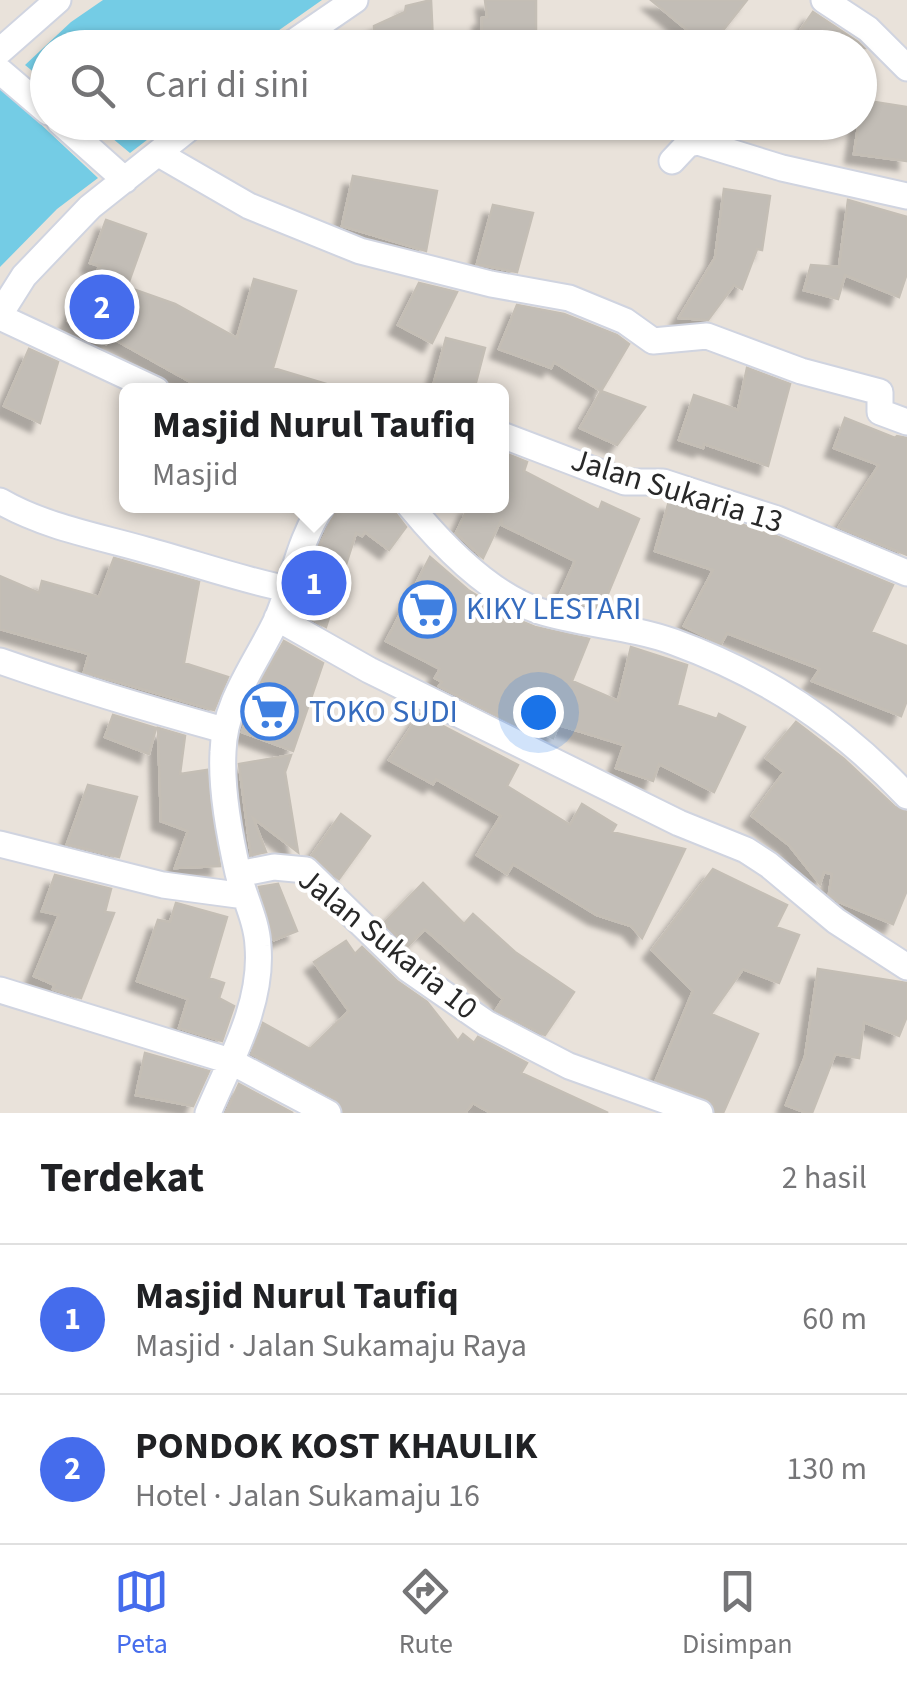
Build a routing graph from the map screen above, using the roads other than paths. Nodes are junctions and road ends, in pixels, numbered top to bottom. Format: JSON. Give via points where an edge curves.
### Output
{"nodes":[{"id":1,"x":58,"y":0,"type":"edge"},
{"id":2,"x":356,"y":0,"type":"edge"},
{"id":3,"x":824,"y":0,"type":"edge"},
{"id":4,"x":312,"y":30,"type":"edge"},
{"id":5,"x":870,"y":30,"type":"edge"},
{"id":6,"x":877,"y":37,"type":"edge"},
{"id":7,"x":0,"y":51,"type":"edge"},
{"id":8,"x":907,"y":68,"type":"edge"},
{"id":9,"x":0,"y":71,"type":"edge"},
{"id":10,"x":30,"y":97,"type":"edge"},
{"id":11,"x":80,"y":140,"type":"edge"},
{"id":12,"x":176,"y":140,"type":"edge"},
{"id":13,"x":159,"y":154,"type":"junction"},
{"id":14,"x":672,"y":161,"type":"dead end"},
{"id":15,"x":120,"y":176,"type":"junction"},
{"id":16,"x":907,"y":196,"type":"edge"},
{"id":17,"x":0,"y":316,"type":"edge"},
{"id":18,"x":141,"y":383,"type":"edge"},
{"id":19,"x":907,"y":422,"type":"edge"},
{"id":20,"x":509,"y":437,"type":"edge"},
{"id":21,"x":0,"y":502,"type":"edge"},
{"id":22,"x":318,"y":513,"type":"edge"},
{"id":23,"x":417,"y":513,"type":"edge"},
{"id":24,"x":907,"y":574,"type":"edge"},
{"id":25,"x":287,"y":589,"type":"junction"},
{"id":26,"x":277,"y":618,"type":"junction"},
{"id":27,"x":0,"y":661,"type":"edge"},
{"id":28,"x":224,"y":730,"type":"junction"},
{"id":29,"x":907,"y":796,"type":"edge"},
{"id":30,"x":0,"y":844,"type":"edge"},
{"id":31,"x":242,"y":885,"type":"junction"},
{"id":32,"x":907,"y":967,"type":"edge"},
{"id":33,"x":0,"y":990,"type":"edge"},
{"id":34,"x":230,"y":1061,"type":"junction"},
{"id":35,"x":208,"y":1113,"type":"edge"},
{"id":36,"x":328,"y":1113,"type":"edge"},
{"id":37,"x":700,"y":1113,"type":"edge"}],
"edges":[{"from":1,"to":7,"type":"street"},
{"from":2,"to":4,"type":"street"},
{"from":3,"to":5,"type":"street"},
{"from":6,"to":8,"type":"street"},
{"from":9,"to":10,"type":"street"},
{"from":11,"to":15,"type":"street"},
{"from":12,"to":13,"type":"street"},
{"from":13,"to":15,"type":"street"},
{"from":13,"to":19,"type":"street","via":[[249,206],[360,251],[569,298],[652,340],[728,341],[789,367],[880,392],[880,412]]},
{"from":14,"to":16,"type":"street","via":[[698,142]]},
{"from":15,"to":17,"type":"street","via":[[24,276]]},
{"from":17,"to":18,"type":"street"},
{"from":20,"to":24,"type":"street","name":"Jalan Sukaria 13","via":[[625,482],[663,482],[777,519]]},
{"from":21,"to":25,"type":"street","via":[[28,518]]},
{"from":22,"to":25,"type":"street"},
{"from":23,"to":29,"type":"street","via":[[471,570],[538,610],[673,641],[785,693],[848,739]]},
{"from":25,"to":26,"type":"street"},
{"from":26,"to":28,"type":"street"},
{"from":26,"to":32,"type":"street","via":[[369,670],[746,850]]},
{"from":27,"to":28,"type":"street"},
{"from":28,"to":31,"type":"street","via":[[224,781]]},
{"from":30,"to":31,"type":"street","name":"Jalan Sukaria 10","via":[[163,885]]},
{"from":31,"to":34,"type":"street","via":[[258,971]]},
{"from":31,"to":37,"type":"street","name":"Jalan Sukaria 10","via":[[274,867],[306,870],[408,969],[486,1023],[569,1066]]},
{"from":33,"to":34,"type":"street"},
{"from":34,"to":35,"type":"street"},
{"from":34,"to":36,"type":"street"}]}
